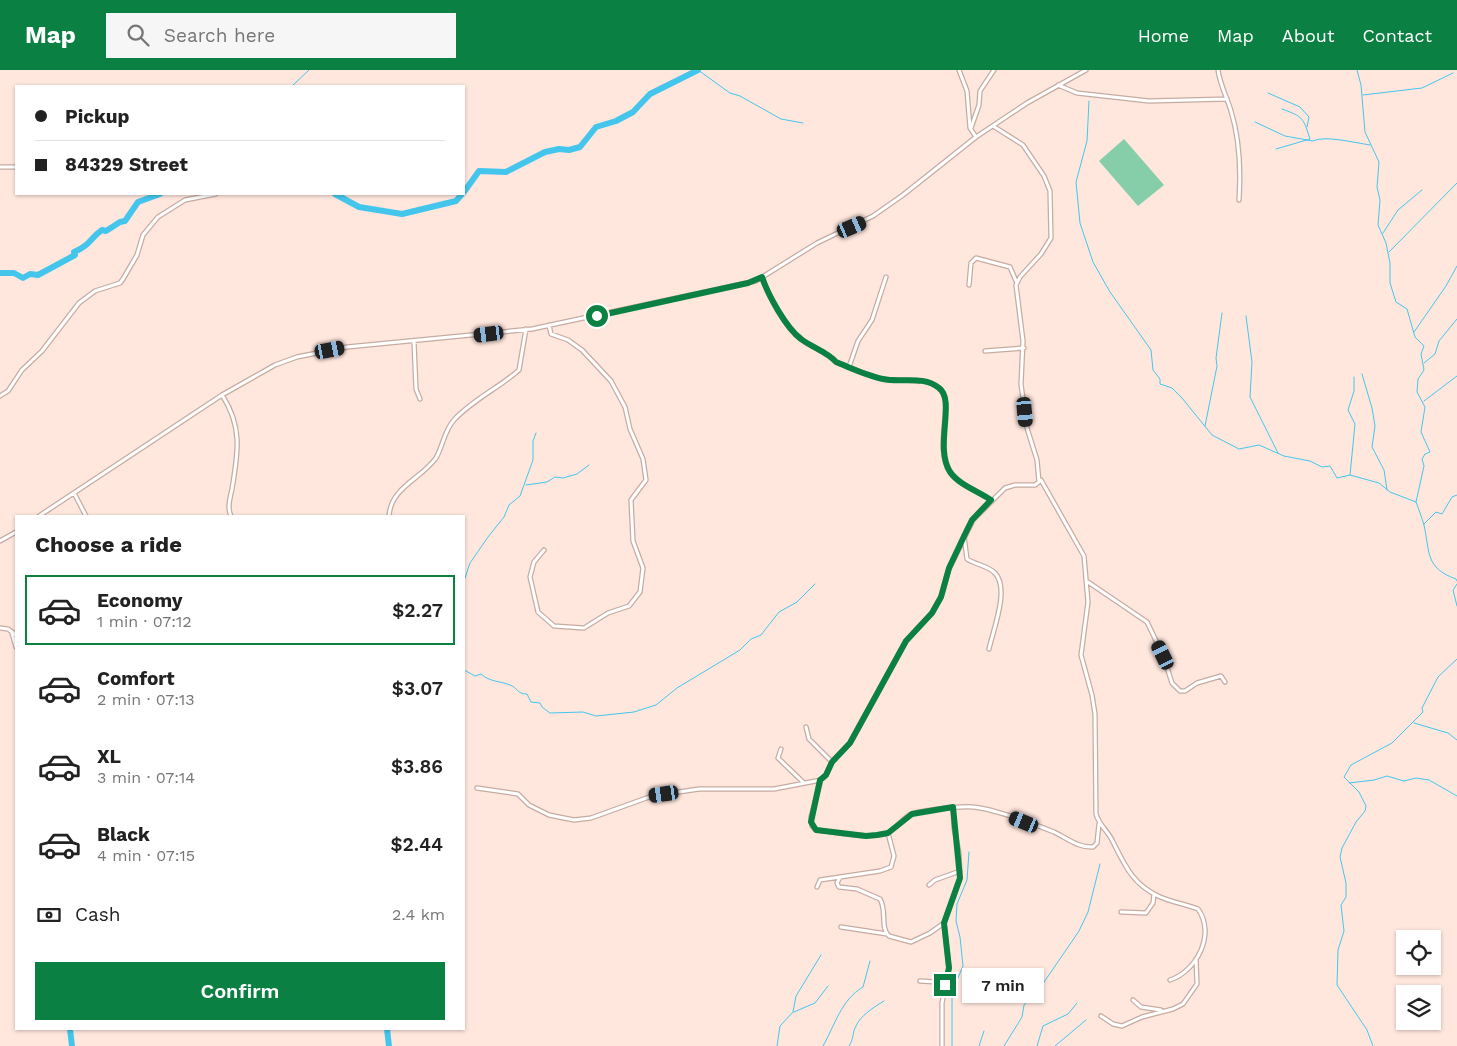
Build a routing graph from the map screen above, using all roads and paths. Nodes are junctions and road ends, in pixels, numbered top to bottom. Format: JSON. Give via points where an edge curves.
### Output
{"nodes":[{"id":1,"x":959,"y":70,"type":"edge"},
{"id":2,"x":994,"y":70,"type":"edge"},
{"id":3,"x":1086,"y":70,"type":"edge"},
{"id":4,"x":1218,"y":70,"type":"edge"},
{"id":5,"x":1058,"y":86,"type":"junction"},
{"id":6,"x":1222,"y":88,"type":"junction"},
{"id":7,"x":1218,"y":99,"type":"junction"},
{"id":8,"x":1227,"y":99,"type":"junction"},
{"id":9,"x":993,"y":126,"type":"junction"},
{"id":10,"x":970,"y":128,"type":"junction"},
{"id":11,"x":976,"y":137,"type":"junction"},
{"id":12,"x":15,"y":167,"type":"edge"},
{"id":13,"x":0,"y":168,"type":"edge"},
{"id":14,"x":209,"y":195,"type":"edge"},
{"id":15,"x":1239,"y":200,"type":"dead end"},
{"id":16,"x":762,"y":277,"type":"junction"},
{"id":17,"x":886,"y":277,"type":"dead end"},
{"id":18,"x":1017,"y":282,"type":"junction"},
{"id":19,"x":969,"y":284,"type":"dead end"},
{"id":20,"x":549,"y":325,"type":"junction"},
{"id":21,"x":526,"y":329,"type":"junction"},
{"id":22,"x":414,"y":342,"type":"junction"},
{"id":23,"x":1024,"y":348,"type":"junction"},
{"id":24,"x":985,"y":351,"type":"dead end"},
{"id":25,"x":850,"y":367,"type":"junction"},
{"id":26,"x":222,"y":395,"type":"junction"},
{"id":27,"x":0,"y":396,"type":"edge"},
{"id":28,"x":420,"y":399,"type":"dead end"},
{"id":29,"x":1040,"y":477,"type":"junction"},
{"id":30,"x":74,"y":493,"type":"junction"},
{"id":31,"x":991,"y":500,"type":"junction"},
{"id":32,"x":41,"y":515,"type":"edge"},
{"id":33,"x":85,"y":515,"type":"edge"},
{"id":34,"x":231,"y":515,"type":"edge"},
{"id":35,"x":389,"y":515,"type":"edge"},
{"id":36,"x":15,"y":533,"type":"edge"},
{"id":37,"x":964,"y":536,"type":"junction"},
{"id":38,"x":0,"y":541,"type":"edge"},
{"id":39,"x":544,"y":550,"type":"dead end"},
{"id":40,"x":1088,"y":582,"type":"junction"},
{"id":41,"x":0,"y":628,"type":"edge"},
{"id":42,"x":12,"y":632,"type":"junction"},
{"id":43,"x":15,"y":634,"type":"edge"},
{"id":44,"x":15,"y":643,"type":"edge"},
{"id":45,"x":989,"y":649,"type":"dead end"},
{"id":46,"x":1224,"y":682,"type":"dead end"},
{"id":47,"x":806,"y":727,"type":"dead end"},
{"id":48,"x":781,"y":749,"type":"dead end"},
{"id":49,"x":832,"y":762,"type":"junction"},
{"id":50,"x":820,"y":780,"type":"junction"},
{"id":51,"x":804,"y":783,"type":"junction"},
{"id":52,"x":476,"y":788,"type":"dead end"},
{"id":53,"x":953,"y":807,"type":"junction"},
{"id":54,"x":1099,"y":823,"type":"junction"},
{"id":55,"x":888,"y":833,"type":"junction"},
{"id":56,"x":960,"y":872,"type":"junction"},
{"id":57,"x":840,"y":877,"type":"junction"},
{"id":58,"x":929,"y":885,"type":"dead end"},
{"id":59,"x":817,"y":888,"type":"dead end"},
{"id":60,"x":1154,"y":893,"type":"junction"},
{"id":61,"x":1121,"y":912,"type":"dead end"},
{"id":62,"x":944,"y":923,"type":"junction"},
{"id":63,"x":841,"y":927,"type":"dead end"},
{"id":64,"x":887,"y":934,"type":"junction"},
{"id":65,"x":1196,"y":958,"type":"junction"},
{"id":66,"x":947,"y":980,"type":"junction"},
{"id":67,"x":1170,"y":980,"type":"dead end"},
{"id":68,"x":920,"y":981,"type":"dead end"},
{"id":69,"x":1133,"y":1000,"type":"dead end"},
{"id":70,"x":1164,"y":1011,"type":"junction"},
{"id":71,"x":1101,"y":1016,"type":"dead end"},
{"id":72,"x":942,"y":1046,"type":"edge"}],
"edges":[{"from":1,"to":10,"type":"street","via":[[967,92]]},
{"from":2,"to":10,"type":"street","via":[[980,91],[979,105]]},
{"from":3,"to":5,"type":"street"},
{"from":4,"to":6,"type":"street"},
{"from":5,"to":7,"type":"street","via":[[1077,93],[1148,101]]},
{"from":5,"to":9,"type":"street"},
{"from":6,"to":7,"type":"street"},
{"from":6,"to":8,"type":"street"},
{"from":7,"to":8,"type":"street"},
{"from":8,"to":15,"type":"street","via":[[1242,166]]},
{"from":9,"to":11,"type":"street"},
{"from":9,"to":18,"type":"street","via":[[1023,145],[1050,191],[1049,243]]},
{"from":10,"to":11,"type":"street"},
{"from":11,"to":16,"type":"street","via":[[873,216],[817,243]]},
{"from":12,"to":13,"type":"street"},
{"from":14,"to":27,"type":"street","via":[[176,204],[151,224],[120,283],[95,291],[79,303],[42,351]]},
{"from":16,"to":20,"type":"street","via":[[748,283]]},
{"from":16,"to":25,"type":"street","via":[[768,294],[795,335],[836,362]]},
{"from":17,"to":25,"type":"street","via":[[872,320],[858,341]]},
{"from":18,"to":19,"type":"street","via":[[1010,267],[976,258],[971,263]]},
{"from":18,"to":23,"type":"street"},
{"from":20,"to":21,"type":"street"},
{"from":20,"to":39,"type":"street","via":[[551,334],[582,350],[609,378],[625,407],[630,429],[644,458],[646,480],[631,500],[633,541],[643,568],[640,592],[629,606],[608,613],[588,627],[554,626],[538,612],[530,577],[534,562]]},
{"from":21,"to":22,"type":"street"},
{"from":21,"to":35,"type":"street","via":[[519,370],[454,420],[441,441],[438,455],[423,472],[406,484],[391,504]]},
{"from":22,"to":26,"type":"street","via":[[346,347],[297,357],[274,365]]},
{"from":22,"to":28,"type":"street","via":[[416,389]]},
{"from":23,"to":24,"type":"street"},
{"from":23,"to":29,"type":"street","via":[[1021,384],[1027,428]]},
{"from":25,"to":31,"type":"street","via":[[882,379],[921,380],[940,388],[946,399],[942,440],[948,468],[956,478]]},
{"from":26,"to":30,"type":"street"},
{"from":26,"to":34,"type":"street","via":[[230,407],[238,432]]},
{"from":29,"to":31,"type":"street","via":[[1037,484],[1011,485]]},
{"from":29,"to":40,"type":"street","via":[[1080,547]]},
{"from":30,"to":32,"type":"street"},
{"from":30,"to":33,"type":"street"},
{"from":31,"to":37,"type":"street","via":[[972,520]]},
{"from":36,"to":38,"type":"street"},
{"from":37,"to":45,"type":"street","via":[[967,560],[995,574],[1001,589],[1001,602]]},
{"from":37,"to":49,"type":"street","via":[[932,613],[906,641],[850,743]]},
{"from":40,"to":46,"type":"street","via":[[1146,622],[1176,688],[1185,691],[1197,683],[1221,676]]},
{"from":40,"to":54,"type":"street","via":[[1081,656],[1092,695],[1096,814]]},
{"from":41,"to":42,"type":"street"},
{"from":42,"to":43,"type":"street"},
{"from":42,"to":44,"type":"street"},
{"from":47,"to":49,"type":"street","via":[[809,739]]},
{"from":48,"to":51,"type":"street","via":[[778,758]]},
{"from":49,"to":50,"type":"street"},
{"from":50,"to":51,"type":"street"},
{"from":50,"to":55,"type":"street","via":[[811,817],[814,828],[866,836]]},
{"from":51,"to":52,"type":"street","via":[[774,789],[699,790],[652,796],[592,818],[574,820],[549,815],[529,805],[518,794]]},
{"from":53,"to":54,"type":"street","via":[[976,807],[1014,818],[1085,848],[1097,843]]},
{"from":53,"to":55,"type":"street","via":[[912,814]]},
{"from":53,"to":56,"type":"street"},
{"from":54,"to":60,"type":"street","via":[[1128,872]]},
{"from":55,"to":57,"type":"street","via":[[894,856],[891,867]]},
{"from":56,"to":58,"type":"street"},
{"from":56,"to":62,"type":"street","via":[[957,890]]},
{"from":57,"to":59,"type":"street","via":[[820,880]]},
{"from":57,"to":64,"type":"street","via":[[839,887],[857,889],[880,899]]},
{"from":60,"to":61,"type":"street","via":[[1153,903],[1146,914]]},
{"from":60,"to":65,"type":"street","via":[[1200,911],[1206,937]]},
{"from":62,"to":64,"type":"street","via":[[911,942]]},
{"from":62,"to":66,"type":"street","via":[[949,968]]},
{"from":63,"to":64,"type":"street"},
{"from":65,"to":67,"type":"street"},
{"from":65,"to":70,"type":"street","via":[[1196,988],[1183,1004]]},
{"from":66,"to":68,"type":"street"},
{"from":66,"to":72,"type":"street","via":[[942,1003]]},
{"from":69,"to":70,"type":"street","via":[[1141,1007]]},
{"from":70,"to":71,"type":"street","via":[[1122,1026],[1116,1026]]}]}
